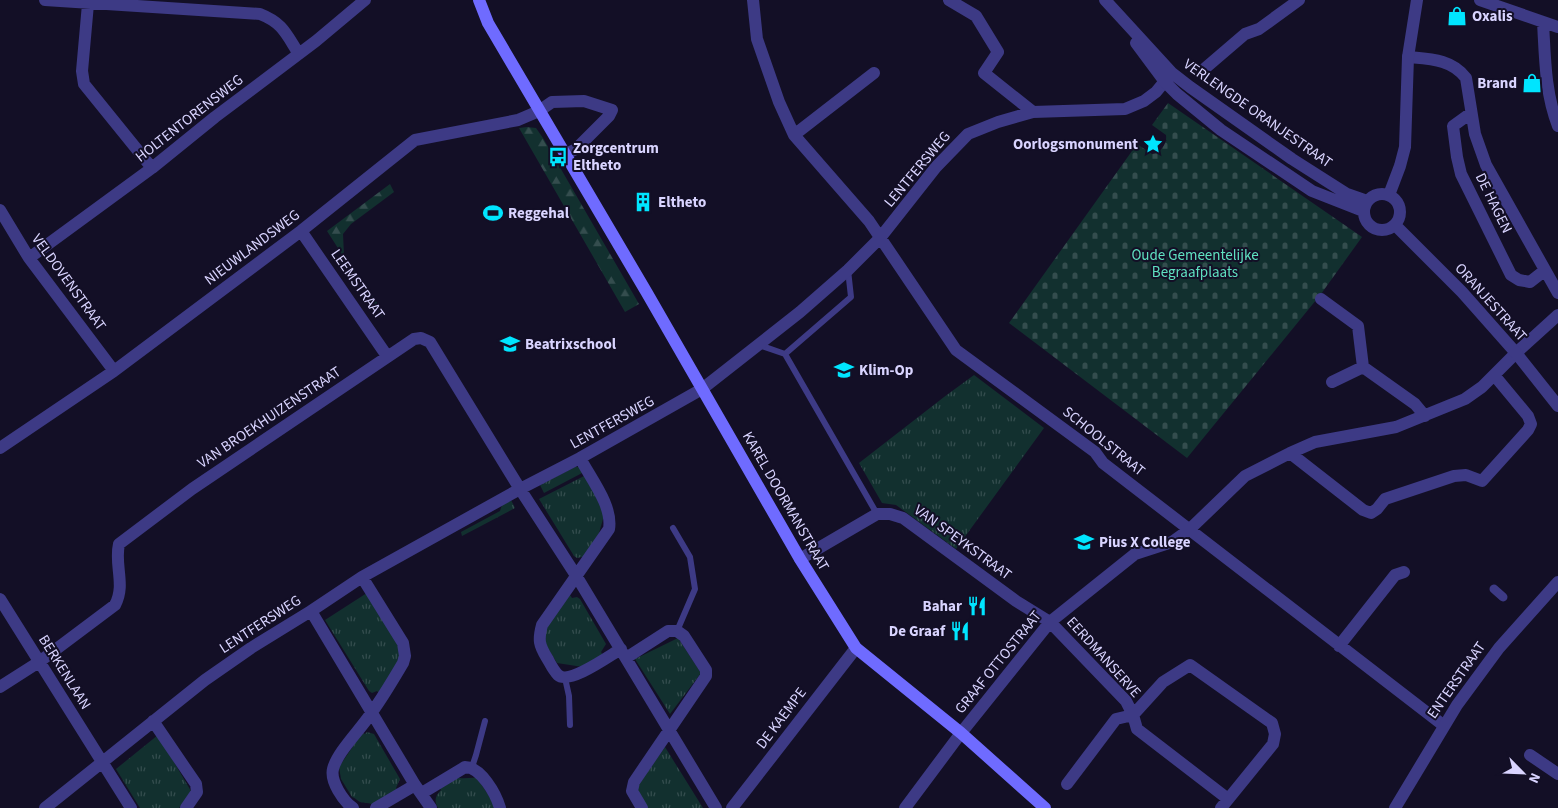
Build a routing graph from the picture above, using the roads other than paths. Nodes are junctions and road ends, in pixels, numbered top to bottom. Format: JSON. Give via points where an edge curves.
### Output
{"nodes":[{"id":1,"x":45,"y":0,"type":"edge"},
{"id":2,"x":365,"y":0,"type":"edge"},
{"id":3,"x":479,"y":0,"type":"edge"},
{"id":4,"x":753,"y":0,"type":"edge"},
{"id":5,"x":948,"y":0,"type":"edge"},
{"id":6,"x":1105,"y":0,"type":"edge"},
{"id":7,"x":1299,"y":0,"type":"edge"},
{"id":8,"x":1415,"y":0,"type":"edge"},
{"id":9,"x":1480,"y":0,"type":"edge"},
{"id":10,"x":88,"y":4,"type":"junction"},
{"id":11,"x":1543,"y":22,"type":"junction"},
{"id":12,"x":1558,"y":26,"type":"edge"},
{"id":13,"x":299,"y":54,"type":"junction"},
{"id":14,"x":1408,"y":57,"type":"junction"},
{"id":15,"x":1203,"y":70,"type":"dead end"},
{"id":16,"x":874,"y":73,"type":"dead end"},
{"id":17,"x":1168,"y":77,"type":"junction"},
{"id":18,"x":539,"y":111,"type":"junction"},
{"id":19,"x":1033,"y":112,"type":"junction"},
{"id":20,"x":1471,"y":113,"type":"junction"},
{"id":21,"x":1558,"y":126,"type":"edge"},
{"id":22,"x":794,"y":135,"type":"junction"},
{"id":23,"x":566,"y":154,"type":"junction"},
{"id":24,"x":152,"y":168,"type":"junction"},
{"id":25,"x":1389,"y":195,"type":"junction"},
{"id":26,"x":1365,"y":206,"type":"junction"},
{"id":27,"x":0,"y":210,"type":"edge"},
{"id":28,"x":1395,"y":225,"type":"junction"},
{"id":29,"x":301,"y":230,"type":"junction"},
{"id":30,"x":880,"y":238,"type":"junction"},
{"id":31,"x":29,"y":258,"type":"junction"},
{"id":32,"x":848,"y":270,"type":"junction"},
{"id":33,"x":1544,"y":271,"type":"junction"},
{"id":34,"x":1558,"y":293,"type":"edge"},
{"id":35,"x":1321,"y":299,"type":"dead end"},
{"id":36,"x":1558,"y":315,"type":"edge"},
{"id":37,"x":759,"y":345,"type":"junction"},
{"id":38,"x":1516,"y":352,"type":"junction"},
{"id":39,"x":785,"y":354,"type":"junction"},
{"id":40,"x":387,"y":356,"type":"junction"},
{"id":41,"x":1363,"y":367,"type":"junction"},
{"id":42,"x":114,"y":371,"type":"junction"},
{"id":43,"x":1494,"y":375,"type":"junction"},
{"id":44,"x":1332,"y":382,"type":"dead end"},
{"id":45,"x":702,"y":389,"type":"junction"},
{"id":46,"x":1558,"y":406,"type":"edge"},
{"id":47,"x":1425,"y":416,"type":"junction"},
{"id":48,"x":0,"y":448,"type":"edge"},
{"id":49,"x":1290,"y":453,"type":"junction"},
{"id":50,"x":580,"y":458,"type":"junction"},
{"id":51,"x":520,"y":489,"type":"junction"},
{"id":52,"x":877,"y":514,"type":"junction"},
{"id":53,"x":674,"y":528,"type":"dead end"},
{"id":54,"x":1190,"y":529,"type":"junction"},
{"id":55,"x":800,"y":559,"type":"junction"},
{"id":56,"x":1404,"y":572,"type":"dead end"},
{"id":57,"x":362,"y":577,"type":"junction"},
{"id":58,"x":577,"y":577,"type":"junction"},
{"id":59,"x":1558,"y":582,"type":"edge"},
{"id":60,"x":1494,"y":589,"type":"dead end"},
{"id":61,"x":1503,"y":597,"type":"dead end"},
{"id":62,"x":0,"y":599,"type":"edge"},
{"id":63,"x":311,"y":611,"type":"junction"},
{"id":64,"x":1050,"y":622,"type":"junction"},
{"id":65,"x":677,"y":631,"type":"junction"},
{"id":66,"x":1339,"y":646,"type":"junction"},
{"id":67,"x":856,"y":648,"type":"junction"},
{"id":68,"x":623,"y":653,"type":"junction"},
{"id":69,"x":39,"y":662,"type":"junction"},
{"id":70,"x":565,"y":678,"type":"junction"},
{"id":71,"x":0,"y":687,"type":"edge"},
{"id":72,"x":372,"y":713,"type":"junction"},
{"id":73,"x":1133,"y":715,"type":"junction"},
{"id":74,"x":153,"y":720,"type":"junction"},
{"id":75,"x":485,"y":721,"type":"dead end"},
{"id":76,"x":570,"y":724,"type":"dead end"},
{"id":77,"x":1443,"y":726,"type":"junction"},
{"id":78,"x":669,"y":728,"type":"junction"},
{"id":79,"x":961,"y":733,"type":"junction"},
{"id":80,"x":1530,"y":755,"type":"dead end"},
{"id":81,"x":102,"y":762,"type":"junction"},
{"id":82,"x":472,"y":767,"type":"junction"},
{"id":83,"x":1558,"y":774,"type":"edge"},
{"id":84,"x":1067,"y":784,"type":"dead end"},
{"id":85,"x":419,"y":789,"type":"junction"},
{"id":86,"x":1224,"y":803,"type":"edge"},
{"id":87,"x":45,"y":808,"type":"edge"},
{"id":88,"x":131,"y":808,"type":"edge"},
{"id":89,"x":186,"y":808,"type":"edge"},
{"id":90,"x":353,"y":808,"type":"edge"},
{"id":91,"x":376,"y":808,"type":"edge"},
{"id":92,"x":431,"y":808,"type":"edge"},
{"id":93,"x":500,"y":808,"type":"edge"},
{"id":94,"x":642,"y":808,"type":"edge"},
{"id":95,"x":716,"y":808,"type":"edge"},
{"id":96,"x":732,"y":808,"type":"edge"},
{"id":97,"x":905,"y":808,"type":"edge"},
{"id":98,"x":1045,"y":808,"type":"edge"},
{"id":99,"x":1395,"y":808,"type":"edge"}],
"edges":[{"from":1,"to":10,"type":"street"},
{"from":2,"to":13,"type":"street","name":"HOLTENTORENSWEG"},
{"from":3,"to":18,"type":"main road","name":"KAREL DOORMANSTRAAT","via":[[488,24]]},
{"from":4,"to":22,"type":"street","name":"SCHOOLSTRAAT","via":[[756,39]]},
{"from":5,"to":19,"type":"street","via":[[976,16],[998,52],[984,73]]},
{"from":6,"to":17,"type":"street","name":"VERLENGDE ORANJESTRAAT","via":[[1119,15],[1133,40]]},
{"from":7,"to":15,"type":"street","via":[[1259,29],[1245,34]]},
{"from":8,"to":14,"type":"street"},
{"from":9,"to":11,"type":"street"},
{"from":10,"to":13,"type":"street","via":[[260,14],[281,25]]},
{"from":10,"to":24,"type":"street","via":[[82,71],[84,84]]},
{"from":11,"to":12,"type":"street"},
{"from":11,"to":21,"type":"street","via":[[1547,83]]},
{"from":13,"to":24,"type":"street","name":"HOLTENTORENSWEG"},
{"from":14,"to":20,"type":"street","name":"DE HAGEN","via":[[1440,60],[1461,71],[1466,78]]},
{"from":14,"to":25,"type":"street","via":[[1405,146]]},
{"from":16,"to":22,"type":"street"},
{"from":17,"to":19,"type":"street","name":"LENTFERSWEG","via":[[1144,101],[1125,109]]},
{"from":17,"to":26,"type":"street","name":"VERLENGDE ORANJESTRAAT","via":[[1177,94],[1221,130],[1312,191]]},
{"from":18,"to":23,"type":"main road","name":"KAREL DOORMANSTRAAT"},
{"from":18,"to":23,"type":"street","via":[[552,102],[584,101],[612,110],[576,149]]},
{"from":18,"to":29,"type":"street","name":"NIEUWLANDSWEG","via":[[518,120],[415,140]]},
{"from":19,"to":30,"type":"street","name":"LENTFERSWEG","via":[[968,134],[936,167]]},
{"from":20,"to":33,"type":"street","name":"DE HAGEN","via":[[1486,165]]},
{"from":20,"to":33,"type":"street","name":"DE HAGEN","via":[[1454,126],[1461,174],[1511,275],[1530,282]]},
{"from":22,"to":30,"type":"street","name":"SCHOOLSTRAAT"},
{"from":23,"to":45,"type":"main road","name":"KAREL DOORMANSTRAAT"},
{"from":24,"to":31,"type":"street","name":"HOLTENTORENSWEG"},
{"from":25,"to":26,"type":"street","via":[[1374,195]]},
{"from":25,"to":28,"type":"street","via":[[1400,208]]},
{"from":26,"to":28,"type":"street","via":[[1364,219],[1374,229],[1382,231]]},
{"from":27,"to":31,"type":"street","name":"VELDOVENSTRAAT"},
{"from":28,"to":38,"type":"street","name":"ORANJESTRAAT"},
{"from":29,"to":40,"type":"street","name":"LEEMSTRAAT"},
{"from":29,"to":42,"type":"street","name":"NIEUWLANDSWEG"},
{"from":30,"to":32,"type":"street","name":"LENTFERSWEG"},
{"from":30,"to":54,"type":"street","name":"SCHOOLSTRAAT","via":[[956,350],[1094,452],[1103,463]]},
{"from":31,"to":42,"type":"street","name":"VELDOVENSTRAAT"},
{"from":32,"to":37,"type":"street","name":"LENTFERSWEG"},
{"from":32,"to":39,"type":"lane","via":[[851,297]]},
{"from":33,"to":34,"type":"street","name":"DE HAGEN"},
{"from":35,"to":41,"type":"street","via":[[1358,326]]},
{"from":36,"to":38,"type":"street","name":"GRAAF OTTOSTRAAT"},
{"from":37,"to":39,"type":"lane"},
{"from":37,"to":45,"type":"street","name":"LENTFERSWEG"},
{"from":38,"to":43,"type":"street","name":"GRAAF OTTOSTRAAT"},
{"from":38,"to":46,"type":"street","name":"ORANJESTRAAT"},
{"from":39,"to":52,"type":"lane"},
{"from":40,"to":51,"type":"street","name":"VAN BROEKHUIZENSTRAAT","via":[[414,339],[430,342]]},
{"from":40,"to":69,"type":"street","name":"VAN BROEKHUIZENSTRAAT","via":[[192,489],[119,544],[120,597],[115,605]]},
{"from":41,"to":44,"type":"street"},
{"from":41,"to":47,"type":"street","via":[[1415,404]]},
{"from":42,"to":48,"type":"street","name":"NIEUWLANDSWEG"},
{"from":43,"to":47,"type":"street","name":"GRAAF OTTOSTRAAT","via":[[1465,399]]},
{"from":43,"to":49,"type":"street","via":[[1528,416],[1530,424],[1482,481],[1466,475],[1454,476],[1385,499],[1371,513]]},
{"from":45,"to":50,"type":"street","name":"LENTFERSWEG"},
{"from":45,"to":55,"type":"main road","name":"KAREL DOORMANSTRAAT"},
{"from":47,"to":49,"type":"street","name":"GRAAF OTTOSTRAAT","via":[[1396,428],[1315,442]]},
{"from":49,"to":54,"type":"street","name":"GRAAF OTTOSTRAAT","via":[[1244,476]]},
{"from":50,"to":51,"type":"street","name":"LENTFERSWEG"},
{"from":50,"to":58,"type":"street","via":[[611,520],[609,530]]},
{"from":51,"to":57,"type":"street","name":"LENTFERSWEG"},
{"from":51,"to":58,"type":"street","name":"VAN BROEKHUIZENSTRAAT"},
{"from":52,"to":55,"type":"street"},
{"from":52,"to":64,"type":"street","name":"VAN SPEYKSTRAAT","via":[[903,518]]},
{"from":53,"to":65,"type":"lane","via":[[690,556],[695,589]]},
{"from":54,"to":64,"type":"street","name":"GRAAF OTTOSTRAAT","via":[[1172,542],[1134,554]]},
{"from":54,"to":66,"type":"street","name":"SCHOOLSTRAAT"},
{"from":55,"to":67,"type":"main road","name":"KAREL DOORMANSTRAAT"},
{"from":56,"to":66,"type":"street","via":[[1396,575]]},
{"from":57,"to":63,"type":"street","name":"LENTFERSWEG"},
{"from":57,"to":72,"type":"street","via":[[403,643],[405,656]]},
{"from":58,"to":68,"type":"street","name":"VAN BROEKHUIZENSTRAAT"},
{"from":58,"to":70,"type":"street","via":[[542,625],[538,637],[541,649],[558,675]]},
{"from":59,"to":77,"type":"street","name":"ENTERSTRAAT","via":[[1499,648]]},
{"from":60,"to":61,"type":"street"},
{"from":62,"to":69,"type":"street","name":"BERKENLAAN"},
{"from":63,"to":72,"type":"street"},
{"from":63,"to":74,"type":"street","name":"LENTFERSWEG","via":[[250,648]]},
{"from":64,"to":73,"type":"street","name":"EERDMANSERVE","via":[[1126,701]]},
{"from":64,"to":79,"type":"street","name":"GRAAF OTTOSTRAAT"},
{"from":65,"to":68,"type":"street","via":[[668,631]]},
{"from":65,"to":78,"type":"street","via":[[684,636],[706,670],[706,676]]},
{"from":66,"to":77,"type":"street","name":"SCHOOLSTRAAT"},
{"from":67,"to":79,"type":"main road","name":"KAREL DOORMANSTRAAT"},
{"from":67,"to":96,"type":"street","name":"DE KAEMPE"},
{"from":68,"to":70,"type":"street"},
{"from":68,"to":78,"type":"street","name":"VAN BROEKHUIZENSTRAAT"},
{"from":69,"to":71,"type":"street"},
{"from":69,"to":81,"type":"street","name":"BERKENLAAN"},
{"from":70,"to":76,"type":"lane"},
{"from":72,"to":85,"type":"street"},
{"from":72,"to":90,"type":"street","via":[[333,767],[337,788]]},
{"from":73,"to":84,"type":"street","name":"EERDMANSERVE","via":[[1116,719]]},
{"from":73,"to":86,"type":"street","name":"EERDMANSERVE","via":[[1137,729]]},
{"from":73,"to":86,"type":"street","name":"EERDMANSERVE","via":[[1163,682],[1190,665],[1272,723],[1273,744]]},
{"from":74,"to":81,"type":"street","name":"LENTFERSWEG"},
{"from":74,"to":89,"type":"street","via":[[196,784],[197,792]]},
{"from":75,"to":82,"type":"lane"},
{"from":77,"to":99,"type":"street","name":"ENTERSTRAAT"},
{"from":78,"to":94,"type":"street","via":[[634,782],[632,791]]},
{"from":78,"to":95,"type":"street","name":"VAN BROEKHUIZENSTRAAT"},
{"from":79,"to":97,"type":"street","name":"GRAAF OTTOSTRAAT"},
{"from":79,"to":98,"type":"main road","name":"KAREL DOORMANSTRAAT"},
{"from":80,"to":83,"type":"street"},
{"from":81,"to":87,"type":"street","name":"LENTFERSWEG"},
{"from":81,"to":88,"type":"street","name":"BERKENLAAN"},
{"from":82,"to":85,"type":"street","via":[[465,767]]},
{"from":82,"to":93,"type":"street","via":[[481,774]]},
{"from":85,"to":91,"type":"street"},
{"from":85,"to":92,"type":"street"}]}
